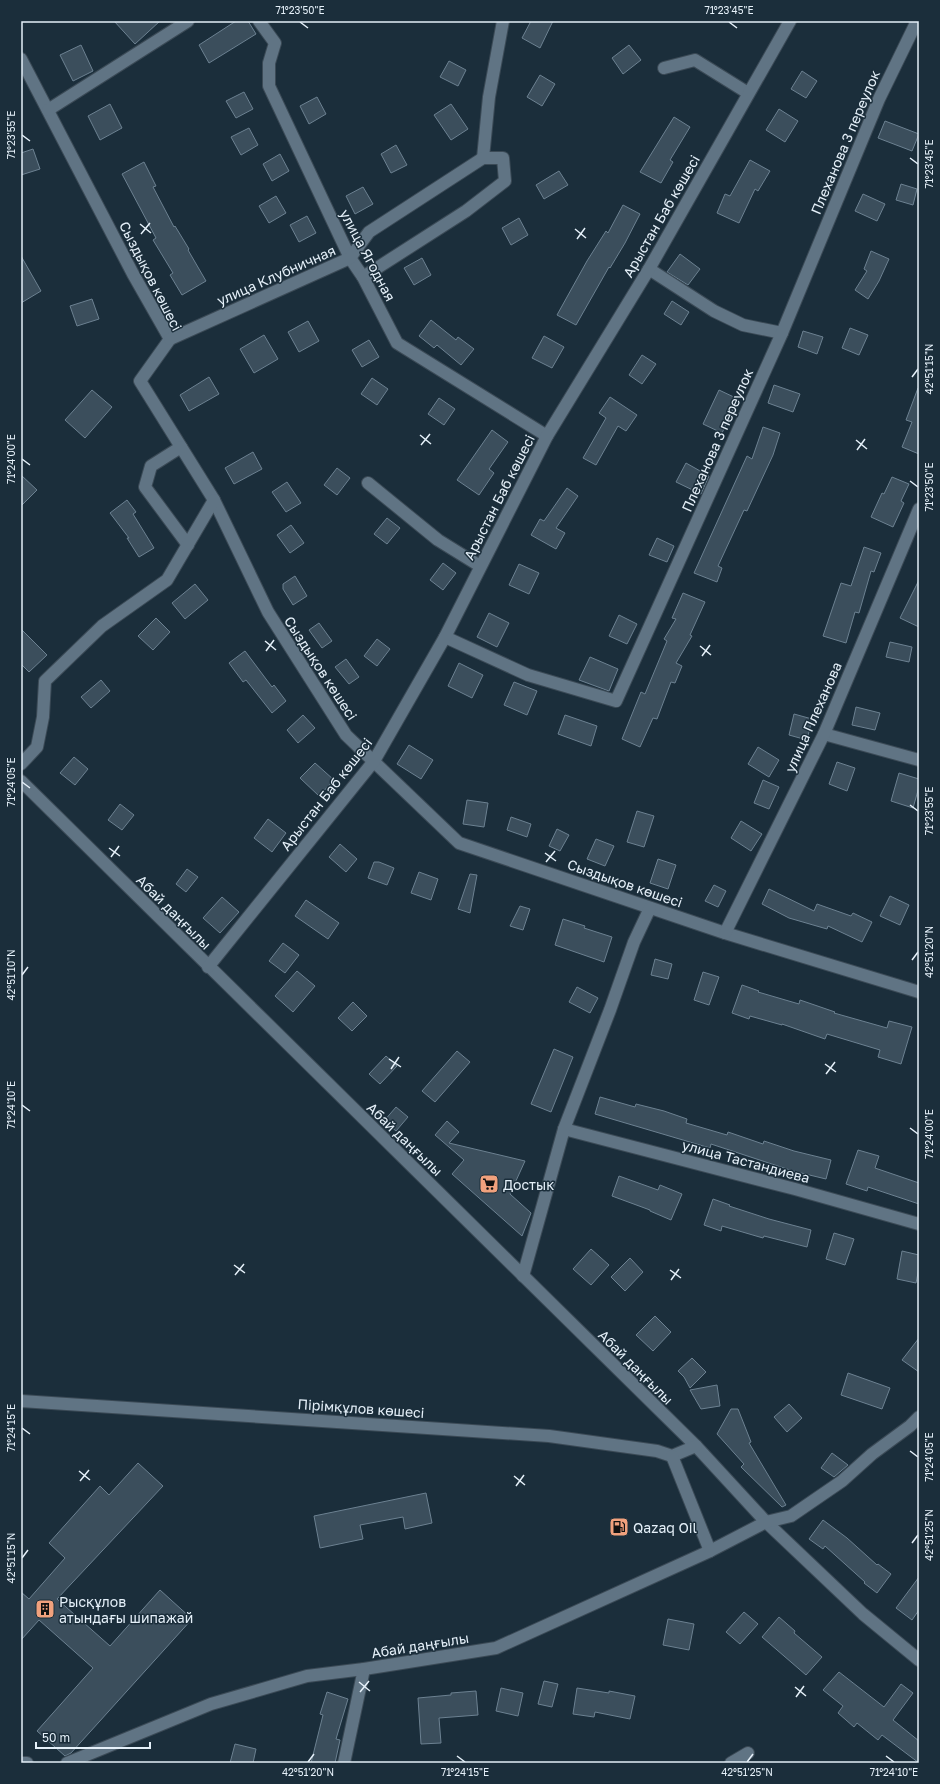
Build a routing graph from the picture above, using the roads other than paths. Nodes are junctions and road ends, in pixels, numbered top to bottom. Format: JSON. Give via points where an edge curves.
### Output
{"nodes":[{"id":1,"x":188,"y":21,"type":"edge"},
{"id":2,"x":259,"y":21,"type":"edge"},
{"id":3,"x":503,"y":21,"type":"edge"},
{"id":4,"x":790,"y":21,"type":"edge"},
{"id":5,"x":917,"y":21,"type":"edge"},
{"id":6,"x":21,"y":59,"type":"edge"},
{"id":7,"x":664,"y":68,"type":"dead end"},
{"id":8,"x":748,"y":93,"type":"junction"},
{"id":9,"x":48,"y":110,"type":"junction"},
{"id":10,"x":483,"y":158,"type":"junction"},
{"id":11,"x":350,"y":258,"type":"junction"},
{"id":12,"x":649,"y":269,"type":"junction"},
{"id":13,"x":363,"y":277,"type":"junction"},
{"id":14,"x":782,"y":333,"type":"junction"},
{"id":15,"x":170,"y":339,"type":"junction"},
{"id":16,"x":547,"y":436,"type":"junction"},
{"id":17,"x":181,"y":447,"type":"junction"},
{"id":18,"x":368,"y":483,"type":"dead end"},
{"id":19,"x":214,"y":500,"type":"junction"},
{"id":20,"x":919,"y":509,"type":"edge"},
{"id":21,"x":188,"y":545,"type":"junction"},
{"id":22,"x":480,"y":566,"type":"junction"},
{"id":23,"x":444,"y":637,"type":"junction"},
{"id":24,"x":824,"y":734,"type":"junction"},
{"id":25,"x":919,"y":760,"type":"edge"},
{"id":26,"x":374,"y":761,"type":"junction"},
{"id":27,"x":21,"y":764,"type":"edge"},
{"id":28,"x":21,"y":781,"type":"edge"},
{"id":29,"x":650,"y":908,"type":"junction"},
{"id":30,"x":725,"y":933,"type":"junction"},
{"id":31,"x":208,"y":967,"type":"junction"},
{"id":32,"x":919,"y":992,"type":"edge"},
{"id":33,"x":564,"y":1129,"type":"junction"},
{"id":34,"x":919,"y":1224,"type":"edge"},
{"id":35,"x":524,"y":1276,"type":"junction"},
{"id":36,"x":21,"y":1401,"type":"edge"},
{"id":37,"x":919,"y":1418,"type":"edge"},
{"id":38,"x":696,"y":1446,"type":"junction"},
{"id":39,"x":672,"y":1456,"type":"junction"},
{"id":40,"x":766,"y":1522,"type":"junction"},
{"id":41,"x":710,"y":1551,"type":"junction"},
{"id":42,"x":919,"y":1660,"type":"edge"},
{"id":43,"x":364,"y":1669,"type":"junction"},
{"id":44,"x":748,"y":1753,"type":"dead end"},
{"id":45,"x":21,"y":1763,"type":"edge"},
{"id":46,"x":27,"y":1763,"type":"edge"},
{"id":47,"x":67,"y":1763,"type":"edge"},
{"id":48,"x":344,"y":1763,"type":"edge"},
{"id":49,"x":731,"y":1763,"type":"edge"}],
"edges":[{"from":1,"to":9,"type":"street"},
{"from":2,"to":11,"type":"street","name":"улица Ягодная","via":[[275,43],[269,63],[269,86]]},
{"from":3,"to":10,"type":"street","via":[[489,97]]},
{"from":4,"to":8,"type":"street","name":"Арыстан Баб көшесі"},
{"from":5,"to":14,"type":"street","name":"Плеханова 3 переулок","via":[[879,98]]},
{"from":6,"to":9,"type":"street","name":"Сыздықов көшесі"},
{"from":7,"to":8,"type":"street","via":[[695,60]]},
{"from":8,"to":12,"type":"street","name":"Арыстан Баб көшесі"},
{"from":9,"to":15,"type":"street","name":"Сыздықов көшесі","via":[[133,274]]},
{"from":10,"to":11,"type":"street","name":"улица Клубничная","via":[[369,232]]},
{"from":10,"to":13,"type":"street","via":[[503,158],[505,181],[466,212]]},
{"from":11,"to":13,"type":"street","name":"улица Ягодная"},
{"from":11,"to":15,"type":"street","name":"улица Клубничная"},
{"from":12,"to":14,"type":"street","via":[[714,311],[743,326]]},
{"from":12,"to":16,"type":"street","name":"Арыстан Баб көшесі"},
{"from":13,"to":16,"type":"street","name":"улица Ягодная","via":[[397,343]]},
{"from":14,"to":23,"type":"street","name":"Плеханова 3 переулок","via":[[616,701],[528,675]]},
{"from":15,"to":17,"type":"street","name":"Сыздықов көшесі","via":[[140,381]]},
{"from":16,"to":22,"type":"street","name":"Арыстан Баб көшесі"},
{"from":17,"to":19,"type":"street","name":"Сыздықов көшесі"},
{"from":17,"to":21,"type":"street","via":[[151,466],[145,487]]},
{"from":18,"to":22,"type":"street","via":[[438,540]]},
{"from":19,"to":21,"type":"street"},
{"from":19,"to":26,"type":"street","name":"Сыздықов көшесі","via":[[268,612],[346,735]]},
{"from":20,"to":24,"type":"street","name":"улица Плеханова"},
{"from":21,"to":27,"type":"street","via":[[167,580],[102,626],[45,681],[37,747]]},
{"from":22,"to":23,"type":"street","name":"Арыстан Баб көшесі"},
{"from":23,"to":26,"type":"street","name":"Арыстан Баб көшесі"},
{"from":24,"to":25,"type":"street"},
{"from":24,"to":30,"type":"street","name":"улица Плеханова"},
{"from":26,"to":29,"type":"street","name":"Сыздықов көшесі","via":[[459,843]]},
{"from":26,"to":31,"type":"street","name":"Арыстан Баб көшесі"},
{"from":28,"to":31,"type":"street","name":"Абай даңғылы"},
{"from":29,"to":30,"type":"street","name":"Сыздықов көшесі"},
{"from":29,"to":33,"type":"street","via":[[634,942]]},
{"from":30,"to":32,"type":"street","name":"Сыздықов көшесі"},
{"from":31,"to":35,"type":"street","name":"Абай даңғылы"},
{"from":33,"to":34,"type":"street","name":"улица Тастандиева"},
{"from":33,"to":35,"type":"street"},
{"from":35,"to":38,"type":"street","name":"Абай даңғылы"},
{"from":36,"to":39,"type":"street","name":"Пірімқұлов көшесі","via":[[549,1436],[657,1451]]},
{"from":37,"to":40,"type":"street","via":[[842,1481],[791,1516]]},
{"from":38,"to":39,"type":"street"},
{"from":38,"to":40,"type":"street","name":"Абай даңғылы"},
{"from":39,"to":41,"type":"street"},
{"from":40,"to":41,"type":"street","name":"Абай даңғылы"},
{"from":40,"to":42,"type":"street","name":"Абай даңғылы","via":[[863,1614]]},
{"from":41,"to":43,"type":"street","name":"Абай даңғылы","via":[[496,1648]]},
{"from":43,"to":47,"type":"street","name":"Абай даңғылы","via":[[307,1676],[211,1704]]},
{"from":43,"to":48,"type":"street"},
{"from":44,"to":49,"type":"street"},
{"from":45,"to":46,"type":"street"}]}
